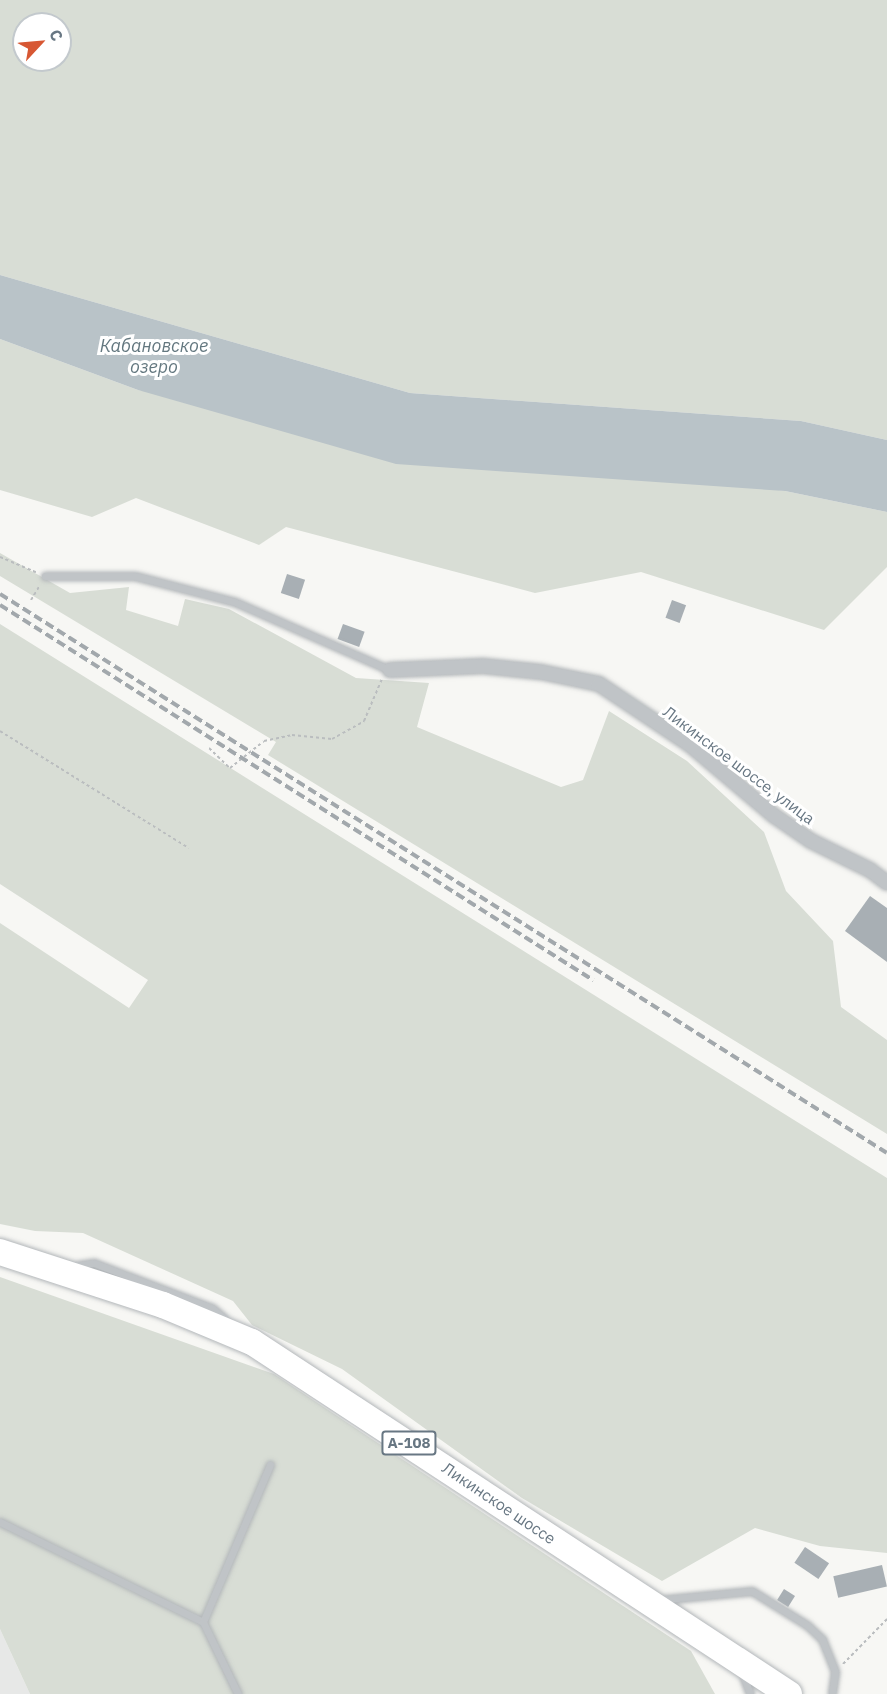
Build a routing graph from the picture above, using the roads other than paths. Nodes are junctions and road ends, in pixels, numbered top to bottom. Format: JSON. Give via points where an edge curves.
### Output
{"nodes":[{"id":1,"x":45,"y":576,"type":"road end"},
{"id":2,"x":390,"y":670,"type":"joint"},
{"id":3,"x":887,"y":883,"type":"edge"},
{"id":4,"x":0,"y":1252,"type":"edge"},
{"id":5,"x":270,"y":1465,"type":"dead end"},
{"id":6,"x":0,"y":1522,"type":"edge"},
{"id":7,"x":645,"y":1601,"type":"junction"},
{"id":8,"x":203,"y":1622,"type":"junction"},
{"id":9,"x":737,"y":1660,"type":"junction"},
{"id":10,"x":238,"y":1694,"type":"edge"},
{"id":11,"x":750,"y":1694,"type":"edge"},
{"id":12,"x":789,"y":1694,"type":"edge"},
{"id":13,"x":832,"y":1694,"type":"edge"}],
"edges":[{"from":1,"to":2,"type":"lane","via":[[135,576],[234,602]]},
{"from":2,"to":3,"type":"street","name":"Ликинское шоссе, улица","via":[[483,666],[599,684],[690,744],[811,841],[870,870]]},
{"from":4,"to":7,"type":"highway","name":"Ликинское шоссе","number":"А-108","via":[[163,1305],[252,1342]]},
{"from":5,"to":8,"type":"lane"},
{"from":6,"to":8,"type":"lane"},
{"from":7,"to":9,"type":"highway","name":"Ликинское шоссе","number":"А-108"},
{"from":7,"to":13,"type":"lane","via":[[752,1591],[807,1625],[822,1639],[835,1672]]},
{"from":8,"to":10,"type":"lane"},
{"from":9,"to":11,"type":"lane"},
{"from":9,"to":12,"type":"highway","name":"Ликинское шоссе","number":"А-108"}]}
